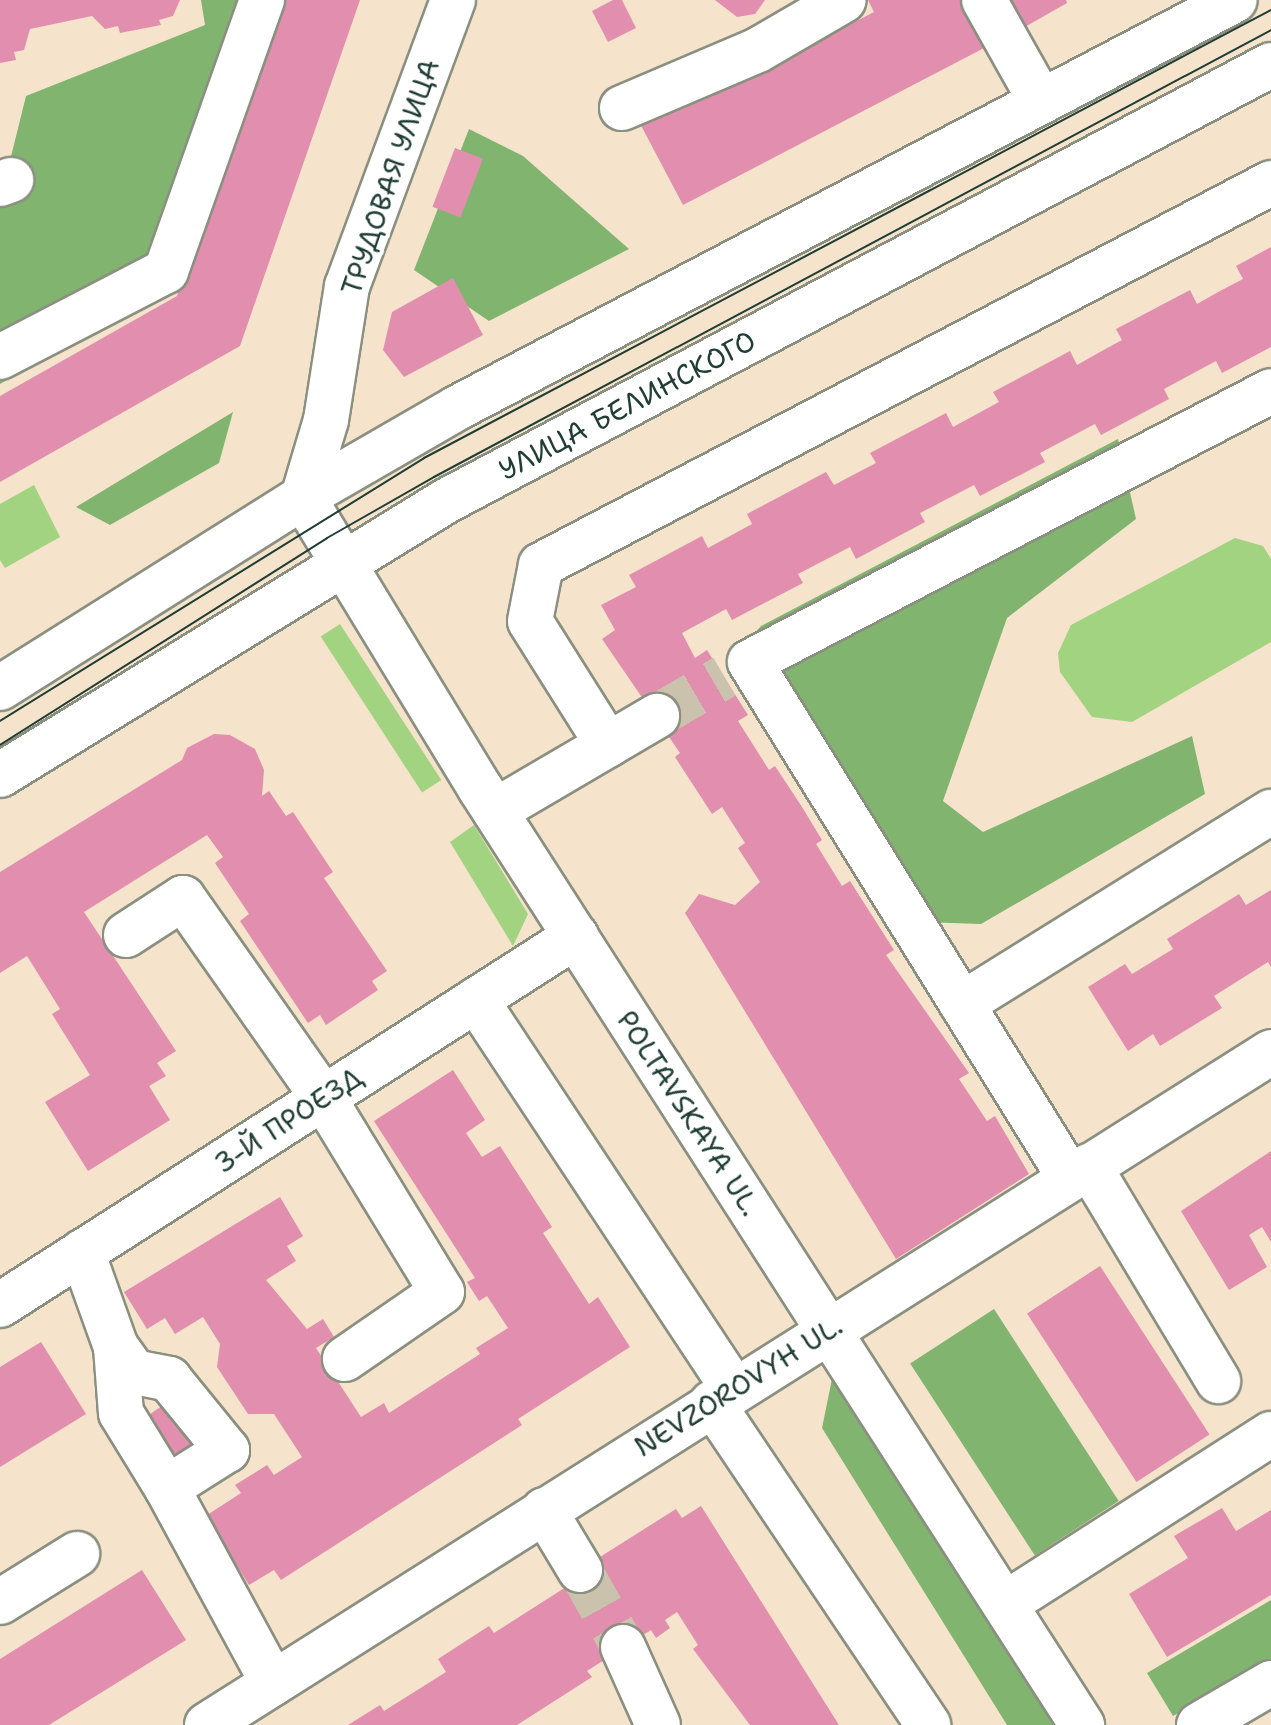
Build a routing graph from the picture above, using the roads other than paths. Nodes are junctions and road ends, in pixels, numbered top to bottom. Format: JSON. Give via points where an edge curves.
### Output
{"nodes":[{"id":1,"x":262,"y":0,"type":"edge"},
{"id":2,"x":453,"y":0,"type":"edge"},
{"id":3,"x":844,"y":0,"type":"edge"},
{"id":4,"x":984,"y":0,"type":"edge"},
{"id":5,"x":1235,"y":0,"type":"edge"},
{"id":6,"x":1271,"y":65,"type":"edge"},
{"id":7,"x":1039,"y":98,"type":"junction"},
{"id":8,"x":622,"y":108,"type":"dead end"},
{"id":9,"x":1271,"y":183,"type":"edge"},
{"id":10,"x":0,"y":357,"type":"edge"},
{"id":11,"x":1271,"y":391,"type":"edge"},
{"id":12,"x":303,"y":497,"type":"junction"},
{"id":13,"x":341,"y":561,"type":"junction"},
{"id":14,"x":0,"y":688,"type":"edge"},
{"id":15,"x":657,"y":716,"type":"tunnel mouth"},
{"id":16,"x":608,"y":745,"type":"junction"},
{"id":17,"x":0,"y":775,"type":"edge"},
{"id":18,"x":495,"y":811,"type":"junction"},
{"id":19,"x":1271,"y":812,"type":"edge"},
{"id":20,"x":126,"y":935,"type":"dead end"},
{"id":21,"x":576,"y":936,"type":"junction"},
{"id":22,"x":476,"y":1000,"type":"junction"},
{"id":23,"x":962,"y":1004,"type":"junction"},
{"id":24,"x":1271,"y":1052,"type":"edge"},
{"id":25,"x":323,"y":1097,"type":"junction"},
{"id":26,"x":1080,"y":1172,"type":"junction"},
{"id":27,"x":82,"y":1252,"type":"junction"},
{"id":28,"x":0,"y":1305,"type":"edge"},
{"id":29,"x":827,"y":1329,"type":"junction"},
{"id":30,"x":116,"y":1347,"type":"junction"},
{"id":31,"x":345,"y":1359,"type":"dead end"},
{"id":32,"x":1218,"y":1381,"type":"dead end"},
{"id":33,"x":723,"y":1396,"type":"junction"},
{"id":34,"x":1271,"y":1434,"type":"edge"},
{"id":35,"x":167,"y":1488,"type":"junction"},
{"id":36,"x":544,"y":1510,"type":"junction"},
{"id":37,"x":77,"y":1554,"type":"dead end"},
{"id":38,"x":580,"y":1570,"type":"tunnel mouth"},
{"id":39,"x":0,"y":1602,"type":"edge"},
{"id":40,"x":1005,"y":1604,"type":"junction"},
{"id":41,"x":623,"y":1647,"type":"tunnel mouth"},
{"id":42,"x":273,"y":1683,"type":"junction"},
{"id":43,"x":1271,"y":1683,"type":"edge"},
{"id":44,"x":646,"y":1721,"type":"edge"},
{"id":45,"x":207,"y":1725,"type":"edge"},
{"id":46,"x":928,"y":1725,"type":"edge"},
{"id":47,"x":1082,"y":1725,"type":"edge"},
{"id":48,"x":1199,"y":1725,"type":"edge"}],
"edges":[{"from":1,"to":10,"type":"street","via":[[166,271]]},
{"from":2,"to":12,"type":"street","name":"ТРУДОВАЯ УЛИЦА","via":[[347,286],[326,420]]},
{"from":3,"to":8,"type":"street","via":[[758,50]]},
{"from":4,"to":7,"type":"street"},
{"from":5,"to":7,"type":"street"},
{"from":6,"to":13,"type":"street","name":"УЛИЦА БЕЛИНСКОГО"},
{"from":7,"to":12,"type":"street","via":[[457,408]]},
{"from":9,"to":16,"type":"street","via":[[541,565],[530,621]]},
{"from":11,"to":23,"type":"street","via":[[737,670]]},
{"from":12,"to":13,"type":"street","name":"POLTAVSKAYA UL."},
{"from":12,"to":14,"type":"street"},
{"from":13,"to":17,"type":"street","name":"УЛИЦА БЕЛИНСКОГО"},
{"from":13,"to":18,"type":"street","name":"POLTAVSKAYA UL."},
{"from":15,"to":16,"type":"street"},
{"from":16,"to":18,"type":"street"},
{"from":18,"to":21,"type":"street","name":"POLTAVSKAYA UL."},
{"from":19,"to":23,"type":"street"},
{"from":20,"to":25,"type":"street","via":[[183,898]]},
{"from":21,"to":22,"type":"street","name":"3-Й ПРОЕЗД"},
{"from":21,"to":29,"type":"street","name":"POLTAVSKAYA UL."},
{"from":22,"to":25,"type":"street","name":"3-Й ПРОЕЗД"},
{"from":22,"to":33,"type":"street"},
{"from":23,"to":26,"type":"street"},
{"from":24,"to":26,"type":"street","name":"NEVZOROVYH UL."},
{"from":25,"to":27,"type":"street","name":"3-Й ПРОЕЗД"},
{"from":25,"to":31,"type":"street","via":[[442,1292]]},
{"from":26,"to":29,"type":"street","name":"NEVZOROVYH UL."},
{"from":26,"to":32,"type":"street"},
{"from":27,"to":28,"type":"street","name":"3-Й ПРОЕЗД"},
{"from":27,"to":30,"type":"street"},
{"from":29,"to":33,"type":"street","name":"NEVZOROVYH UL."},
{"from":29,"to":40,"type":"street","name":"POLTAVSKAYA UL."},
{"from":30,"to":35,"type":"street","via":[[121,1413]]},
{"from":30,"to":35,"type":"street","via":[[134,1372],[169,1379],[227,1450]]},
{"from":33,"to":36,"type":"street","name":"NEVZOROVYH UL."},
{"from":33,"to":46,"type":"street"},
{"from":34,"to":40,"type":"street"},
{"from":35,"to":42,"type":"street"},
{"from":36,"to":38,"type":"street"},
{"from":36,"to":42,"type":"street","name":"NEVZOROVYH UL."},
{"from":37,"to":39,"type":"street"},
{"from":40,"to":47,"type":"street","name":"POLTAVSKAYA UL."},
{"from":41,"to":44,"type":"street"},
{"from":42,"to":45,"type":"street","name":"NEVZOROVYH UL."},
{"from":43,"to":48,"type":"street"}]}
